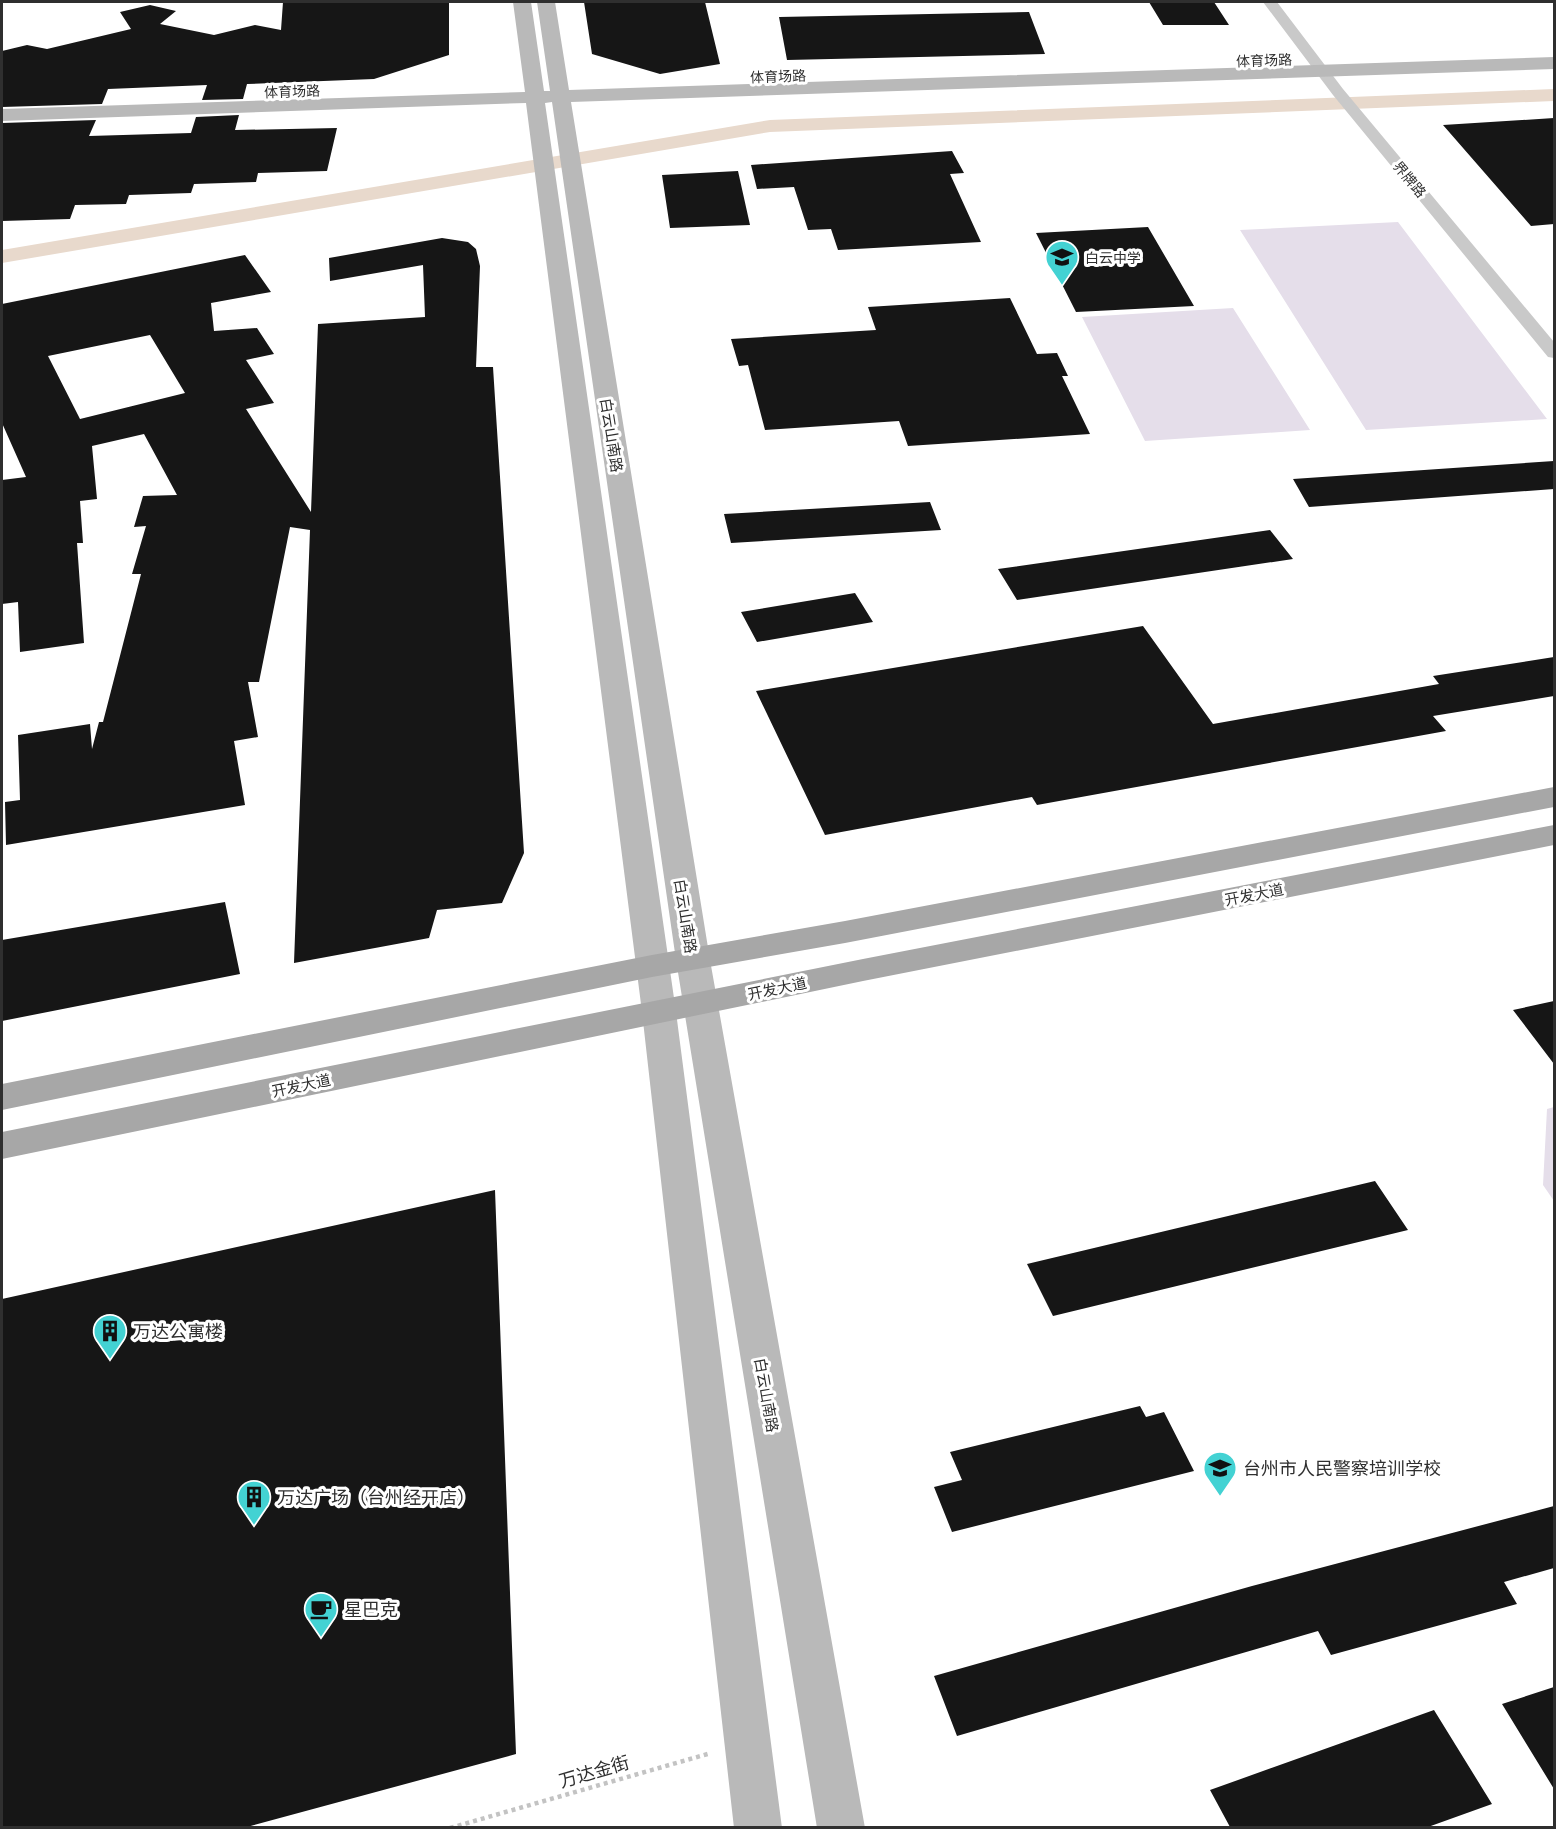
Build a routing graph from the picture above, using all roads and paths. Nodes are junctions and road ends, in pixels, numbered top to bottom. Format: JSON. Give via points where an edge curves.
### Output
{"nodes":[{"id":1,"x":522,"y":2,"type":"edge"},
{"id":2,"x":546,"y":2,"type":"edge"},
{"id":3,"x":1270,"y":2,"type":"edge"},
{"id":4,"x":1554,"y":51,"type":"edge"},
{"id":5,"x":1554,"y":63,"type":"edge"},
{"id":6,"x":1318,"y":64,"type":"junction"},
{"id":7,"x":560,"y":89,"type":"junction"},
{"id":8,"x":535,"y":90,"type":"junction"},
{"id":9,"x":2,"y":100,"type":"edge"},
{"id":10,"x":2,"y":115,"type":"edge"},
{"id":11,"x":561,"y":182,"type":"junction"},
{"id":12,"x":1554,"y":353,"type":"edge"},
{"id":13,"x":1554,"y":796,"type":"edge"},
{"id":14,"x":1554,"y":835,"type":"edge"},
{"id":15,"x":693,"y":960,"type":"junction"},
{"id":16,"x":652,"y":966,"type":"junction"},
{"id":17,"x":700,"y":1004,"type":"junction"},
{"id":18,"x":658,"y":1012,"type":"junction"},
{"id":19,"x":2,"y":1097,"type":"edge"},
{"id":20,"x":2,"y":1146,"type":"edge"},
{"id":21,"x":746,"y":1743,"type":"junction"},
{"id":22,"x":450,"y":1827,"type":"edge"},
{"id":23,"x":758,"y":1827,"type":"edge"},
{"id":24,"x":841,"y":1827,"type":"edge"}],
"edges":[{"from":1,"to":8,"type":"main road","name":"白云山南路"},
{"from":2,"to":7,"type":"main road","name":"白云山南路"},
{"from":3,"to":6,"type":"street","name":"界牌路"},
{"from":4,"to":6,"type":"main road","name":"体育场路"},
{"from":5,"to":6,"type":"main road","name":"体育场路"},
{"from":6,"to":7,"type":"main road","name":"体育场路"},
{"from":6,"to":12,"type":"street","name":"界牌路"},
{"from":7,"to":8,"type":"main road","name":"体育场路"},
{"from":7,"to":11,"type":"main road","name":"白云山南路","via":[[568,145]]},
{"from":8,"to":9,"type":"main road","name":"体育场路"},
{"from":8,"to":10,"type":"main road"},
{"from":8,"to":11,"type":"main road","name":"白云山南路","via":[[543,149]]},
{"from":11,"to":15,"type":"main road","name":"白云山南路"},
{"from":11,"to":16,"type":"main road","name":"白云山南路"},
{"from":13,"to":15,"type":"main road"},
{"from":14,"to":17,"type":"main road","name":"开发大道"},
{"from":15,"to":16,"type":"main road"},
{"from":15,"to":17,"type":"main road","name":"白云山南路"},
{"from":16,"to":18,"type":"main road","name":"白云山南路"},
{"from":16,"to":19,"type":"main road"},
{"from":17,"to":18,"type":"main road","name":"开发大道"},
{"from":17,"to":24,"type":"main road","name":"白云山南路"},
{"from":18,"to":20,"type":"main road","name":"开发大道"},
{"from":18,"to":21,"type":"main road","name":"白云山南路"},
{"from":21,"to":22,"type":"path","name":"万达金街"},
{"from":21,"to":23,"type":"main road","name":"白云山南路"}]}
